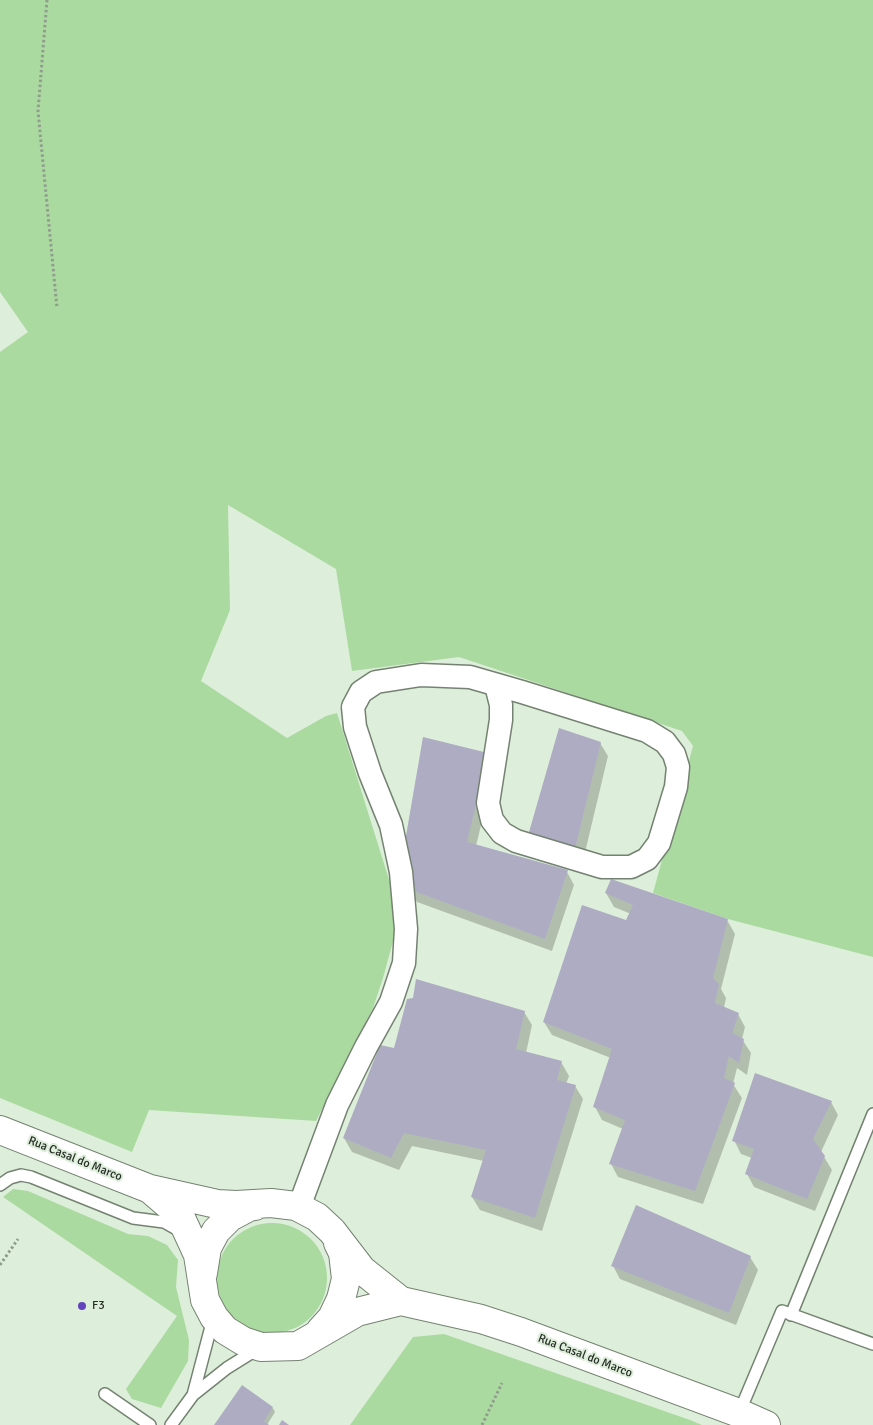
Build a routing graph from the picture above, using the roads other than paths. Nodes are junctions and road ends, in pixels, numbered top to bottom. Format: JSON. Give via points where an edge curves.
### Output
{"nodes":[{"id":1,"x":496,"y":685,"type":"junction"},
{"id":2,"x":873,"y":1114,"type":"edge"},
{"id":3,"x":0,"y":1130,"type":"edge"},
{"id":4,"x":0,"y":1185,"type":"edge"},
{"id":5,"x":150,"y":1189,"type":"junction"},
{"id":6,"x":271,"y":1203,"type":"junction"},
{"id":7,"x":299,"y":1207,"type":"junction"},
{"id":8,"x":332,"y":1231,"type":"junction"},
{"id":9,"x":195,"y":1247,"type":"junction"},
{"id":10,"x":202,"y":1278,"type":"junction"},
{"id":11,"x":401,"y":1301,"type":"junction"},
{"id":12,"x":791,"y":1315,"type":"junction"},
{"id":13,"x":214,"y":1317,"type":"junction"},
{"id":14,"x":316,"y":1335,"type":"junction"},
{"id":15,"x":873,"y":1344,"type":"edge"},
{"id":16,"x":261,"y":1347,"type":"junction"},
{"id":17,"x":105,"y":1394,"type":"dead end"},
{"id":18,"x":193,"y":1394,"type":"junction"},
{"id":19,"x":739,"y":1414,"type":"junction"},
{"id":20,"x":150,"y":1425,"type":"edge"},
{"id":21,"x":171,"y":1425,"type":"edge"},
{"id":22,"x":766,"y":1425,"type":"edge"}],
"edges":[{"from":1,"to":1,"type":"street","via":[[646,732],[665,742],[678,767],[676,787],[659,843],[647,859],[631,866],[602,867],[516,841],[502,833],[492,820],[488,803],[501,720]]},
{"from":1,"to":7,"type":"street","via":[[470,677],[421,675],[376,682],[360,692],[353,707],[355,727],[391,826],[406,929],[404,962],[391,1002],[337,1106]]},
{"from":2,"to":12,"type":"lane"},
{"from":3,"to":5,"type":"main road","name":"Rua Casal do Marco"},
{"from":4,"to":9,"type":"lane","via":[[21,1175],[30,1177],[133,1218],[174,1226]]},
{"from":5,"to":6,"type":"main road","name":"Rua Casal do Marco","via":[[217,1204]]},
{"from":5,"to":9,"type":"main road","name":"Rua Casal do Marco","via":[[182,1218]]},
{"from":6,"to":7,"type":"main road","name":"Rua Casal do Marco"},
{"from":6,"to":10,"type":"main road","name":"Rua Casal do Marco","via":[[249,1207],[230,1217],[216,1231],[206,1248]]},
{"from":7,"to":8,"type":"main road","name":"Rua Casal do Marco"},
{"from":8,"to":11,"type":"main road","name":"Rua Casal do Marco","via":[[362,1270]]},
{"from":8,"to":14,"type":"main road","name":"Rua Casal do Marco","via":[[343,1253],[346,1279],[332,1318]]},
{"from":9,"to":10,"type":"main road","name":"Rua Casal do Marco"},
{"from":10,"to":13,"type":"main road","name":"Rua Casal do Marco","via":[[205,1300]]},
{"from":11,"to":14,"type":"main road","name":"Rua Casal do Marco","via":[[357,1312]]},
{"from":11,"to":19,"type":"main road","name":"Rua Casal do Marco","via":[[481,1319],[521,1332]]},
{"from":12,"to":15,"type":"lane"},
{"from":12,"to":19,"type":"lane","via":[[782,1311]]},
{"from":13,"to":16,"type":"main road","name":"Rua Casal do Marco","via":[[225,1330]]},
{"from":13,"to":18,"type":"lane"},
{"from":14,"to":16,"type":"main road","name":"Rua Casal do Marco","via":[[298,1346]]},
{"from":16,"to":18,"type":"lane"},
{"from":17,"to":20,"type":"lane"},
{"from":18,"to":21,"type":"lane"},
{"from":19,"to":22,"type":"main road","name":"Rua Casal do Marco"}]}
